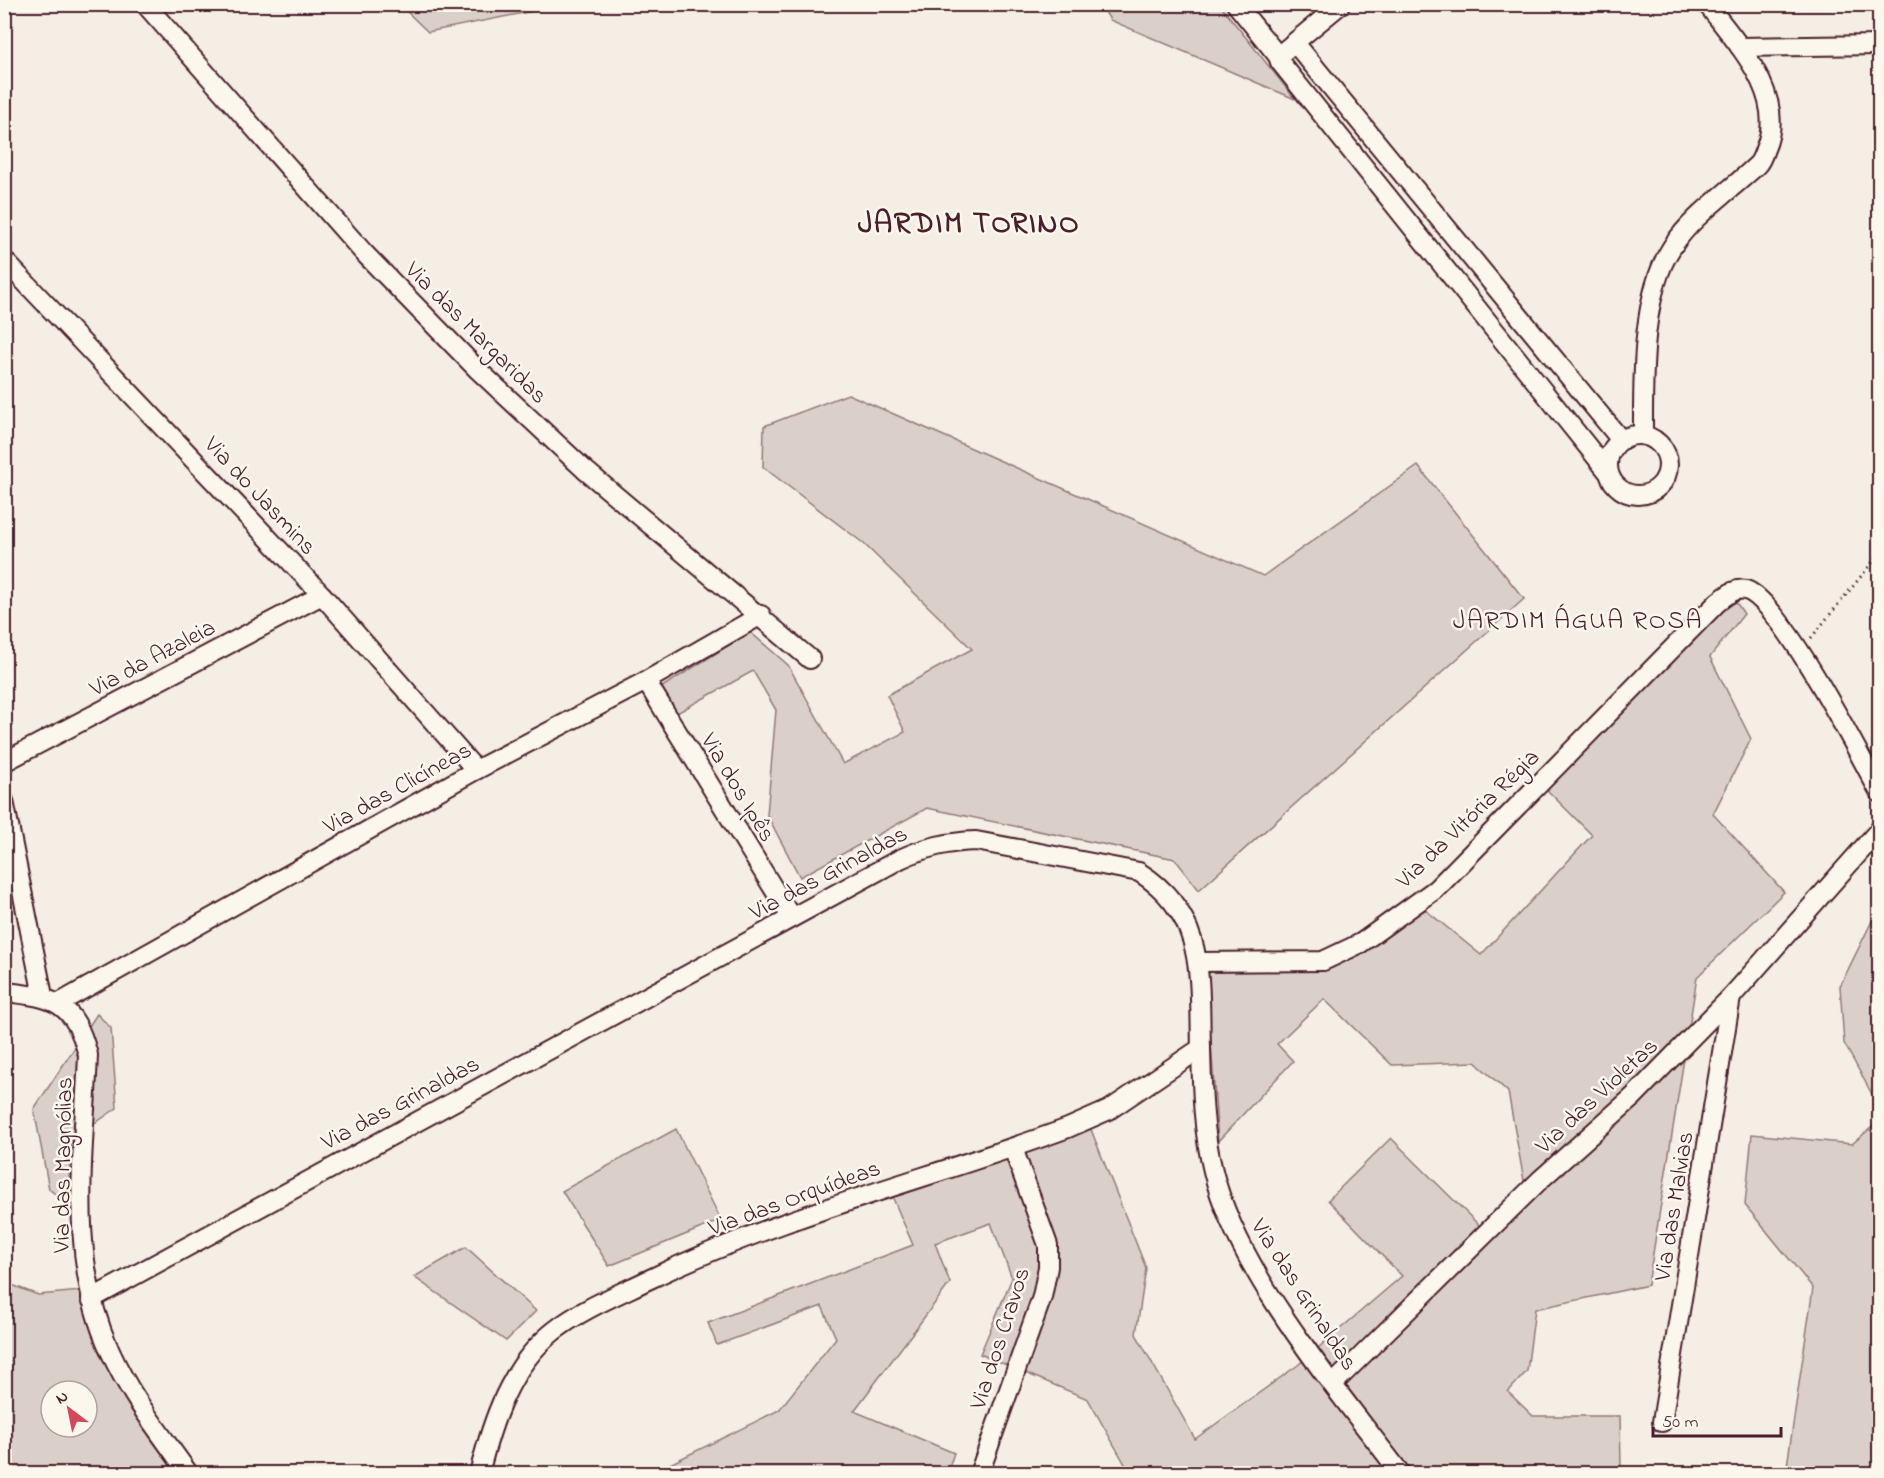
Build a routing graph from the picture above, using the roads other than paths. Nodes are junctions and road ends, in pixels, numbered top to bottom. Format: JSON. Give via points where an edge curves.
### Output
{"nodes":[{"id":1,"x":145,"y":4,"type":"edge"},
{"id":2,"x":1236,"y":4,"type":"edge"},
{"id":3,"x":1341,"y":4,"type":"edge"},
{"id":4,"x":1707,"y":4,"type":"edge"},
{"id":5,"x":1295,"y":43,"type":"junction"},
{"id":6,"x":1880,"y":45,"type":"edge"},
{"id":7,"x":1740,"y":47,"type":"junction"},
{"id":8,"x":1278,"y":56,"type":"junction"},
{"id":9,"x":4,"y":260,"type":"edge"},
{"id":10,"x":1643,"y":435,"type":"junction"},
{"id":11,"x":1622,"y":440,"type":"junction"},
{"id":12,"x":1608,"y":472,"type":"junction"},
{"id":13,"x":322,"y":595,"type":"junction"},
{"id":14,"x":760,"y":615,"type":"junction"},
{"id":15,"x":810,"y":659,"type":"dead end"},
{"id":16,"x":646,"y":681,"type":"junction"},
{"id":17,"x":4,"y":762,"type":"edge"},
{"id":18,"x":476,"y":770,"type":"junction"},
{"id":19,"x":1880,"y":793,"type":"edge"},
{"id":20,"x":4,"y":801,"type":"edge"},
{"id":21,"x":1880,"y":829,"type":"edge"},
{"id":22,"x":791,"y":917,"type":"junction"},
{"id":23,"x":1198,"y":962,"type":"junction"},
{"id":24,"x":4,"y":992,"type":"edge"},
{"id":25,"x":1731,"y":997,"type":"junction"},
{"id":26,"x":51,"y":999,"type":"junction"},
{"id":27,"x":1201,"y":1048,"type":"junction"},
{"id":28,"x":1013,"y":1148,"type":"junction"},
{"id":29,"x":91,"y":1299,"type":"junction"},
{"id":30,"x":1333,"y":1384,"type":"junction"},
{"id":31,"x":1662,"y":1422,"type":"dead end"},
{"id":32,"x":189,"y":1473,"type":"edge"},
{"id":33,"x":479,"y":1473,"type":"edge"},
{"id":34,"x":979,"y":1473,"type":"edge"},
{"id":35,"x":1401,"y":1473,"type":"edge"}],
"edges":[{"from":1,"to":14,"type":"street","name":"Via das Margaridas","via":[[364,253],[478,370],[585,470]]},
{"from":2,"to":8,"type":"street"},
{"from":3,"to":5,"type":"street"},
{"from":4,"to":7,"type":"street"},
{"from":5,"to":8,"type":"street"},
{"from":5,"to":11,"type":"street"},
{"from":6,"to":7,"type":"street"},
{"from":7,"to":10,"type":"street","via":[[1764,88],[1772,117],[1769,140],[1760,162],[1686,230],[1661,267],[1643,373]]},
{"from":8,"to":12,"type":"street"},
{"from":9,"to":13,"type":"street","name":"Via do Jasmins"},
{"from":10,"to":11,"type":"street"},
{"from":10,"to":12,"type":"street","via":[[1660,443],[1668,460],[1665,480],[1658,488],[1639,496],[1629,494],[1612,482]]},
{"from":11,"to":12,"type":"street","via":[[1609,456]]},
{"from":13,"to":17,"type":"street","name":"Via da Azaleia"},
{"from":13,"to":18,"type":"street","name":"Via do Jasmins"},
{"from":14,"to":15,"type":"street","name":"Via das Margaridas"},
{"from":14,"to":16,"type":"street","name":"Via das Clicíneas"},
{"from":16,"to":18,"type":"street","name":"Via das Clicíneas"},
{"from":16,"to":22,"type":"street","name":"Via dos Ipês"},
{"from":18,"to":26,"type":"street","name":"Via das Clicíneas"},
{"from":19,"to":23,"type":"street","name":"Via da Vitória Régia","via":[[1800,651],[1775,618],[1747,591],[1730,592],[1436,889],[1361,943],[1323,961]]},
{"from":20,"to":26,"type":"street"},
{"from":21,"to":25,"type":"street","name":"Via das Violetas"},
{"from":22,"to":23,"type":"street","name":"Via das Grinaldas","via":[[926,847],[976,842],[1139,872],[1172,900],[1187,923]]},
{"from":22,"to":29,"type":"street","name":"Via das Grinaldas"},
{"from":23,"to":27,"type":"street","name":"Via das Grinaldas"},
{"from":24,"to":26,"type":"street"},
{"from":25,"to":30,"type":"street","name":"Via das Violetas","via":[[1633,1097],[1540,1180]]},
{"from":25,"to":31,"type":"street","name":"Via das Malvias"},
{"from":26,"to":29,"type":"street","name":"Via das Magnólias","via":[[70,1012],[81,1030],[88,1055],[81,1234]]},
{"from":27,"to":28,"type":"street","name":"Via das Orquídeas","via":[[1109,1110]]},
{"from":27,"to":30,"type":"street","name":"Via das Grinaldas","via":[[1206,1130],[1212,1171],[1224,1206],[1255,1270]]},
{"from":28,"to":33,"type":"street","name":"Via das Orquídeas","via":[[782,1222],[592,1307],[553,1332],[523,1364],[505,1394]]},
{"from":28,"to":34,"type":"street","name":"Via dos Cravos","via":[[1048,1245],[1048,1267],[1042,1297]]},
{"from":29,"to":32,"type":"street","name":"Via das Magnólias","via":[[109,1350],[129,1387]]},
{"from":30,"to":35,"type":"street","name":"Via das Grinaldas"}]}
